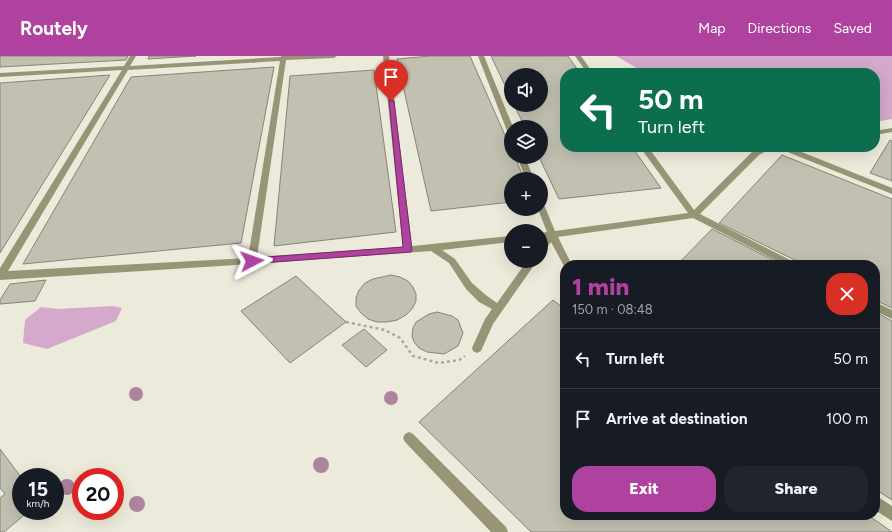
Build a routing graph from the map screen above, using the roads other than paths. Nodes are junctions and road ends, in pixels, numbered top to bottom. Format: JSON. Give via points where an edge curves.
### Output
{"nodes":[{"id":1,"x":133,"y":56,"type":"edge"},
{"id":2,"x":334,"y":56,"type":"edge"},
{"id":3,"x":386,"y":56,"type":"edge"},
{"id":4,"x":482,"y":56,"type":"edge"},
{"id":5,"x":578,"y":56,"type":"edge"},
{"id":6,"x":284,"y":57,"type":"edge"},
{"id":7,"x":125,"y":68,"type":"junction"},
{"id":8,"x":586,"y":68,"type":"edge"},
{"id":9,"x":0,"y":75,"type":"edge"},
{"id":10,"x":507,"y":120,"type":"edge"},
{"id":11,"x":892,"y":130,"type":"edge"},
{"id":12,"x":880,"y":132,"type":"edge"},
{"id":13,"x":648,"y":152,"type":"edge"},
{"id":14,"x":758,"y":152,"type":"edge"},
{"id":15,"x":794,"y":152,"type":"edge"},
{"id":16,"x":892,"y":191,"type":"edge"},
{"id":17,"x":694,"y":215,"type":"junction"},
{"id":18,"x":545,"y":216,"type":"edge"},
{"id":19,"x":552,"y":234,"type":"junction"},
{"id":20,"x":548,"y":235,"type":"edge"},
{"id":21,"x":548,"y":239,"type":"edge"},
{"id":22,"x":504,"y":240,"type":"edge"},
{"id":23,"x":432,"y":247,"type":"junction"},
{"id":24,"x":408,"y":250,"type":"junction"},
{"id":25,"x":565,"y":260,"type":"edge"},
{"id":26,"x":783,"y":260,"type":"edge"},
{"id":27,"x":252,"y":261,"type":"junction"},
{"id":28,"x":527,"y":268,"type":"edge"},
{"id":29,"x":0,"y":276,"type":"edge"},
{"id":30,"x":498,"y":308,"type":"junction"},
{"id":31,"x":880,"y":309,"type":"edge"},
{"id":32,"x":892,"y":315,"type":"edge"},
{"id":33,"x":477,"y":348,"type":"road end"},
{"id":34,"x":409,"y":438,"type":"dead end"},
{"id":35,"x":880,"y":506,"type":"edge"},
{"id":36,"x":892,"y":514,"type":"edge"},
{"id":37,"x":501,"y":532,"type":"edge"}],
"edges":[{"from":1,"to":7,"type":"lane"},
{"from":2,"to":6,"type":"lane"},
{"from":3,"to":24,"type":"lane"},
{"from":4,"to":10,"type":"lane"},
{"from":5,"to":8,"type":"lane"},
{"from":6,"to":7,"type":"lane"},
{"from":6,"to":27,"type":"lane"},
{"from":7,"to":9,"type":"lane"},
{"from":7,"to":29,"type":"lane"},
{"from":11,"to":12,"type":"lane"},
{"from":13,"to":17,"type":"lane"},
{"from":14,"to":17,"type":"lane"},
{"from":15,"to":16,"type":"lane"},
{"from":17,"to":19,"type":"lane"},
{"from":17,"to":26,"type":"lane"},
{"from":18,"to":19,"type":"lane"},
{"from":19,"to":20,"type":"lane"},
{"from":19,"to":21,"type":"lane"},
{"from":19,"to":25,"type":"lane"},
{"from":22,"to":23,"type":"lane"},
{"from":23,"to":24,"type":"lane"},
{"from":23,"to":30,"type":"lane","via":[[452,261],[469,286],[483,299]]},
{"from":24,"to":27,"type":"lane"},
{"from":27,"to":29,"type":"lane"},
{"from":28,"to":30,"type":"lane"},
{"from":30,"to":33,"type":"lane"},
{"from":31,"to":32,"type":"lane"},
{"from":34,"to":37,"type":"lane"},
{"from":35,"to":36,"type":"lane"}]}
